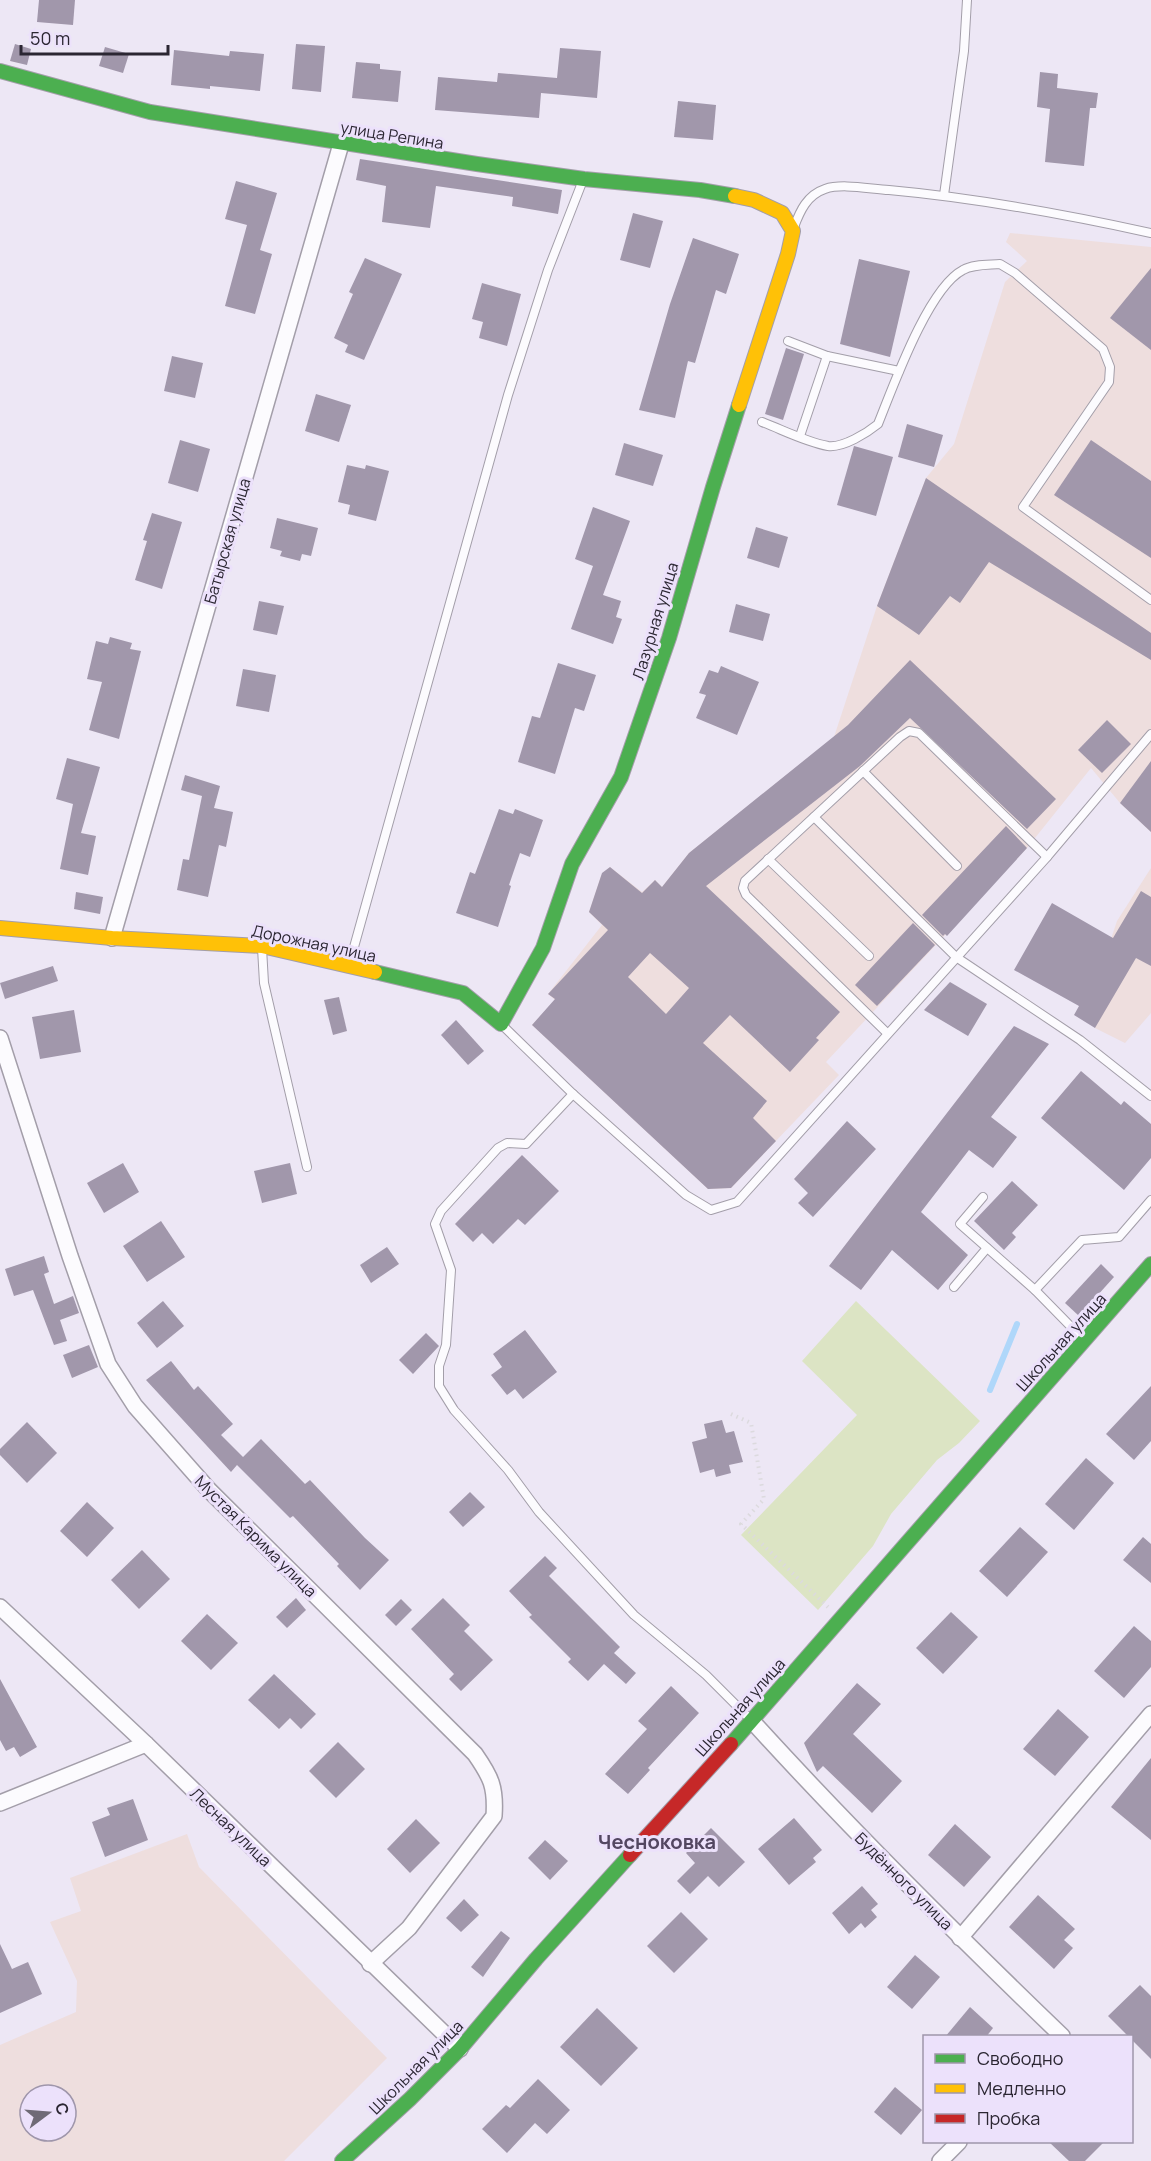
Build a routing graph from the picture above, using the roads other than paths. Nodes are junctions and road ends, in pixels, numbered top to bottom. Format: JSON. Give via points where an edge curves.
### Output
{"nodes":[{"id":1,"x":967,"y":0,"type":"edge"},
{"id":2,"x":0,"y":71,"type":"edge"},
{"id":3,"x":342,"y":144,"type":"junction"},
{"id":4,"x":584,"y":179,"type":"junction"},
{"id":5,"x":944,"y":195,"type":"junction"},
{"id":6,"x":793,"y":231,"type":"junction"},
{"id":7,"x":1151,"y":233,"type":"edge"},
{"id":8,"x":788,"y":341,"type":"dead end"},
{"id":9,"x":827,"y":356,"type":"junction"},
{"id":10,"x":899,"y":371,"type":"junction"},
{"id":11,"x":762,"y":422,"type":"dead end"},
{"id":12,"x":800,"y":436,"type":"junction"},
{"id":13,"x":1151,"y":600,"type":"edge"},
{"id":14,"x":1151,"y":734,"type":"edge"},
{"id":15,"x":863,"y":771,"type":"junction"},
{"id":16,"x":814,"y":817,"type":"junction"},
{"id":17,"x":1047,"y":857,"type":"junction"},
{"id":18,"x":768,"y":859,"type":"junction"},
{"id":19,"x":957,"y":866,"type":"dead end"},
{"id":20,"x":0,"y":928,"type":"edge"},
{"id":21,"x":112,"y":938,"type":"junction"},
{"id":22,"x":262,"y":946,"type":"junction"},
{"id":23,"x":869,"y":956,"type":"dead end"},
{"id":24,"x":956,"y":957,"type":"junction"},
{"id":25,"x":349,"y":966,"type":"junction"},
{"id":26,"x":501,"y":1024,"type":"junction"},
{"id":27,"x":887,"y":1033,"type":"junction"},
{"id":28,"x":0,"y":1038,"type":"edge"},
{"id":29,"x":573,"y":1094,"type":"junction"},
{"id":30,"x":1151,"y":1096,"type":"edge"},
{"id":31,"x":307,"y":1167,"type":"dead end"},
{"id":32,"x":983,"y":1197,"type":"dead end"},
{"id":33,"x":1151,"y":1200,"type":"edge"},
{"id":34,"x":987,"y":1248,"type":"junction"},
{"id":35,"x":1151,"y":1264,"type":"edge"},
{"id":36,"x":954,"y":1287,"type":"dead end"},
{"id":37,"x":1035,"y":1290,"type":"junction"},
{"id":38,"x":1084,"y":1341,"type":"junction"},
{"id":39,"x":0,"y":1607,"type":"edge"},
{"id":40,"x":1151,"y":1714,"type":"edge"},
{"id":41,"x":752,"y":1720,"type":"junction"},
{"id":42,"x":146,"y":1744,"type":"junction"},
{"id":43,"x":0,"y":1803,"type":"edge"},
{"id":44,"x":960,"y":1938,"type":"junction"},
{"id":45,"x":370,"y":1964,"type":"junction"},
{"id":46,"x":1060,"y":2035,"type":"edge"},
{"id":47,"x":460,"y":2049,"type":"junction"},
{"id":48,"x":958,"y":2143,"type":"edge"},
{"id":49,"x":342,"y":2161,"type":"edge"},
{"id":50,"x":940,"y":2161,"type":"edge"}],
"edges":[{"from":1,"to":5,"type":"lane"},
{"from":2,"to":3,"type":"street","name":"улица Репина","via":[[150,112]]},
{"from":3,"to":4,"type":"street","name":"улица Репина"},
{"from":3,"to":21,"type":"street","name":"Батырская улица"},
{"from":4,"to":6,"type":"street","name":"улица Репина","via":[[700,190],[754,200],[782,213]]},
{"from":4,"to":25,"type":"lane","via":[[548,270],[508,395]]},
{"from":5,"to":6,"type":"lane","via":[[850,187],[825,189],[809,198]]},
{"from":5,"to":7,"type":"lane"},
{"from":6,"to":26,"type":"street","name":"Лазурная улица","via":[[669,638],[621,777],[572,864],[543,948]]},
{"from":8,"to":9,"type":"lane"},
{"from":9,"to":10,"type":"lane"},
{"from":9,"to":12,"type":"lane"},
{"from":10,"to":12,"type":"lane","via":[[878,424],[868,433],[830,446]]},
{"from":10,"to":13,"type":"lane","via":[[940,290],[963,270],[979,266],[1000,264],[1008,268],[1103,349],[1110,367],[1109,381],[1023,507]]},
{"from":11,"to":12,"type":"lane"},
{"from":14,"to":17,"type":"lane"},
{"from":15,"to":16,"type":"lane"},
{"from":15,"to":17,"type":"lane","via":[[909,731],[920,733]]},
{"from":15,"to":19,"type":"lane"},
{"from":16,"to":18,"type":"lane"},
{"from":16,"to":24,"type":"lane"},
{"from":17,"to":24,"type":"lane"},
{"from":18,"to":23,"type":"lane"},
{"from":18,"to":27,"type":"lane","via":[[745,881],[746,896]]},
{"from":20,"to":21,"type":"street","name":"Дорожная улица"},
{"from":21,"to":22,"type":"street","name":"Дорожная улица"},
{"from":22,"to":25,"type":"street","name":"Дорожная улица"},
{"from":22,"to":31,"type":"lane","via":[[264,983]]},
{"from":24,"to":27,"type":"lane"},
{"from":24,"to":30,"type":"lane","via":[[1080,1040]]},
{"from":25,"to":26,"type":"street","name":"Дорожная улица","via":[[463,993]]},
{"from":26,"to":29,"type":"lane"},
{"from":27,"to":29,"type":"lane","via":[[737,1202],[711,1210],[686,1195]]},
{"from":28,"to":45,"type":"street","name":"Мустая Карима улица","via":[[108,1364],[135,1406],[209,1490],[475,1754],[489,1774],[496,1794],[494,1816],[409,1928]]},
{"from":29,"to":41,"type":"lane","via":[[526,1144],[507,1143],[498,1148],[441,1210],[435,1224],[451,1270],[439,1386],[454,1410],[508,1470],[539,1512],[633,1615],[706,1675]]},
{"from":32,"to":34,"type":"lane","via":[[960,1224]]},
{"from":33,"to":37,"type":"lane","via":[[1119,1237],[1082,1240]]},
{"from":34,"to":36,"type":"lane"},
{"from":34,"to":37,"type":"lane"},
{"from":35,"to":38,"type":"street","name":"Школьная улица"},
{"from":37,"to":38,"type":"lane"},
{"from":38,"to":41,"type":"street","name":"Школьная улица"},
{"from":39,"to":42,"type":"street","name":"Лесная улица"},
{"from":40,"to":44,"type":"street"},
{"from":41,"to":44,"type":"street","name":"Будённого улица","via":[[821,1797]]},
{"from":41,"to":47,"type":"street","name":"Школьная улица"},
{"from":42,"to":43,"type":"street"},
{"from":42,"to":45,"type":"street","name":"Лесная улица"},
{"from":44,"to":46,"type":"street","name":"Будённого улица"},
{"from":45,"to":47,"type":"street","name":"Лесная улица"},
{"from":47,"to":49,"type":"street","name":"Школьная улица"},
{"from":48,"to":50,"type":"street"}]}
